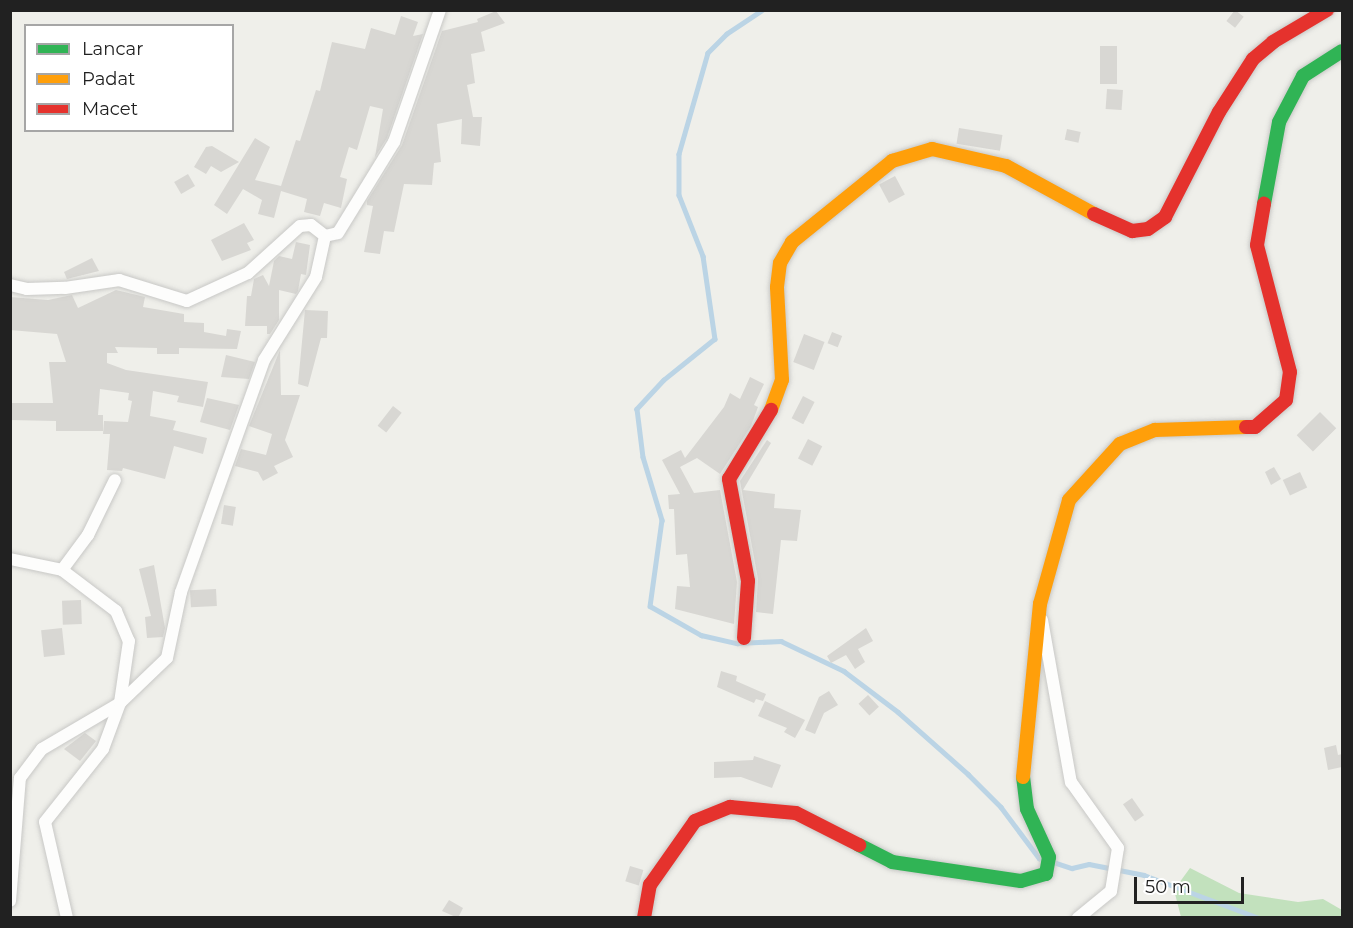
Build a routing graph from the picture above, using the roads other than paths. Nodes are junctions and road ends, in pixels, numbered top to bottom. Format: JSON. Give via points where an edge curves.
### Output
{"nodes":[{"id":1,"x":440,"y":10,"type":"edge"},
{"id":2,"x":1327,"y":10,"type":"edge"},
{"id":3,"x":1342,"y":51,"type":"edge"},
{"id":4,"x":325,"y":236,"type":"junction"},
{"id":5,"x":10,"y":285,"type":"edge"},
{"id":6,"x":115,"y":480,"type":"dead end"},
{"id":7,"x":10,"y":560,"type":"edge"},
{"id":8,"x":62,"y":570,"type":"junction"},
{"id":9,"x":1040,"y":604,"type":"junction"},
{"id":10,"x":744,"y":638,"type":"dead end"},
{"id":11,"x":120,"y":703,"type":"junction"},
{"id":12,"x":10,"y":902,"type":"edge"},
{"id":13,"x":67,"y":918,"type":"edge"},
{"id":14,"x":644,"y":918,"type":"edge"},
{"id":15,"x":1078,"y":918,"type":"edge"}],
"edges":[{"from":1,"to":4,"type":"street","via":[[394,142],[338,233]]},
{"from":2,"to":10,"type":"street","via":[[1273,42],[1253,59],[1219,112],[1177,199],[1165,217],[1148,229],[1132,231],[1106,221],[1006,166],[932,149],[892,161],[792,242],[780,263],[777,287],[782,380],[768,419],[729,479],[748,581]]},
{"from":3,"to":9,"type":"street","via":[[1304,76],[1279,122],[1257,245],[1290,372],[1286,400],[1255,427],[1155,429],[1120,444],[1069,500]]},
{"from":4,"to":5,"type":"street","via":[[311,225],[300,226],[248,273],[187,301],[119,280],[64,288],[27,289]]},
{"from":4,"to":11,"type":"street","via":[[316,277],[264,360],[181,592],[167,658]]},
{"from":6,"to":8,"type":"street","via":[[88,536]]},
{"from":7,"to":8,"type":"street"},
{"from":8,"to":11,"type":"street","via":[[116,611],[129,641]]},
{"from":9,"to":14,"type":"street","via":[[1022,769],[1027,809],[1049,856],[1046,874],[1021,881],[892,862],[796,813],[730,807],[695,821],[650,885]]},
{"from":9,"to":15,"type":"street","via":[[1071,782],[1119,848],[1112,891]]},
{"from":11,"to":12,"type":"street","via":[[42,749],[20,778]]},
{"from":11,"to":13,"type":"street","via":[[103,749],[45,822]]}]}
